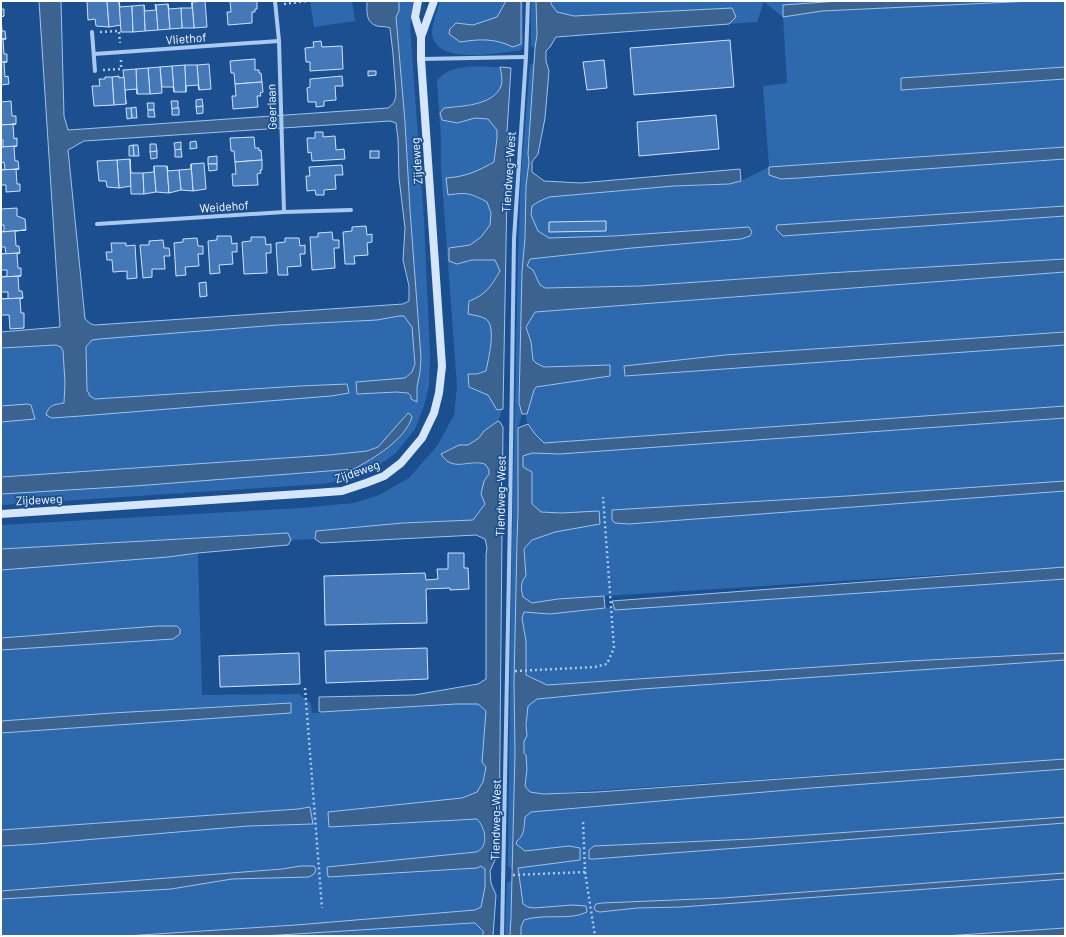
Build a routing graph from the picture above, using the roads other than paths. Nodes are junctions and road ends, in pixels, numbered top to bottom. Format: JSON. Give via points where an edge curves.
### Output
{"nodes":[{"id":1,"x":418,"y":1,"type":"edge"},
{"id":2,"x":434,"y":1,"type":"edge"},
{"id":3,"x":528,"y":1,"type":"edge"},
{"id":4,"x":275,"y":3,"type":"edge"},
{"id":5,"x":92,"y":32,"type":"dead end"},
{"id":6,"x":421,"y":38,"type":"junction"},
{"id":7,"x":279,"y":41,"type":"junction"},
{"id":8,"x":94,"y":54,"type":"junction"},
{"id":9,"x":526,"y":57,"type":"junction"},
{"id":10,"x":421,"y":59,"type":"junction"},
{"id":11,"x":95,"y":71,"type":"dead end"},
{"id":12,"x":352,"y":210,"type":"dead end"},
{"id":13,"x":284,"y":212,"type":"junction"},
{"id":14,"x":97,"y":224,"type":"dead end"},
{"id":15,"x":1,"y":514,"type":"edge"},
{"id":16,"x":502,"y":936,"type":"edge"}],
"edges":[{"from":1,"to":6,"type":"main road","name":"Zijdeweg","via":[[415,17]]},
{"from":2,"to":6,"type":"main road","name":"Zijdeweg"},
{"from":3,"to":9,"type":"street","name":"Tiendweg-West"},
{"from":4,"to":7,"type":"street","name":"Geerlaan"},
{"from":5,"to":8,"type":"street"},
{"from":6,"to":10,"type":"main road","name":"Zijdeweg"},
{"from":7,"to":8,"type":"street","name":"Vliethof"},
{"from":7,"to":13,"type":"street","name":"Geerlaan"},
{"from":8,"to":11,"type":"street"},
{"from":9,"to":10,"type":"street"},
{"from":9,"to":16,"type":"street","name":"Tiendweg-West","via":[[514,240]]},
{"from":10,"to":15,"type":"main road","name":"Zijdeweg","via":[[442,366],[434,413],[422,438],[401,463],[384,476],[342,491]]},
{"from":12,"to":13,"type":"street","name":"Weidehof"},
{"from":13,"to":14,"type":"street","name":"Weidehof"}]}
